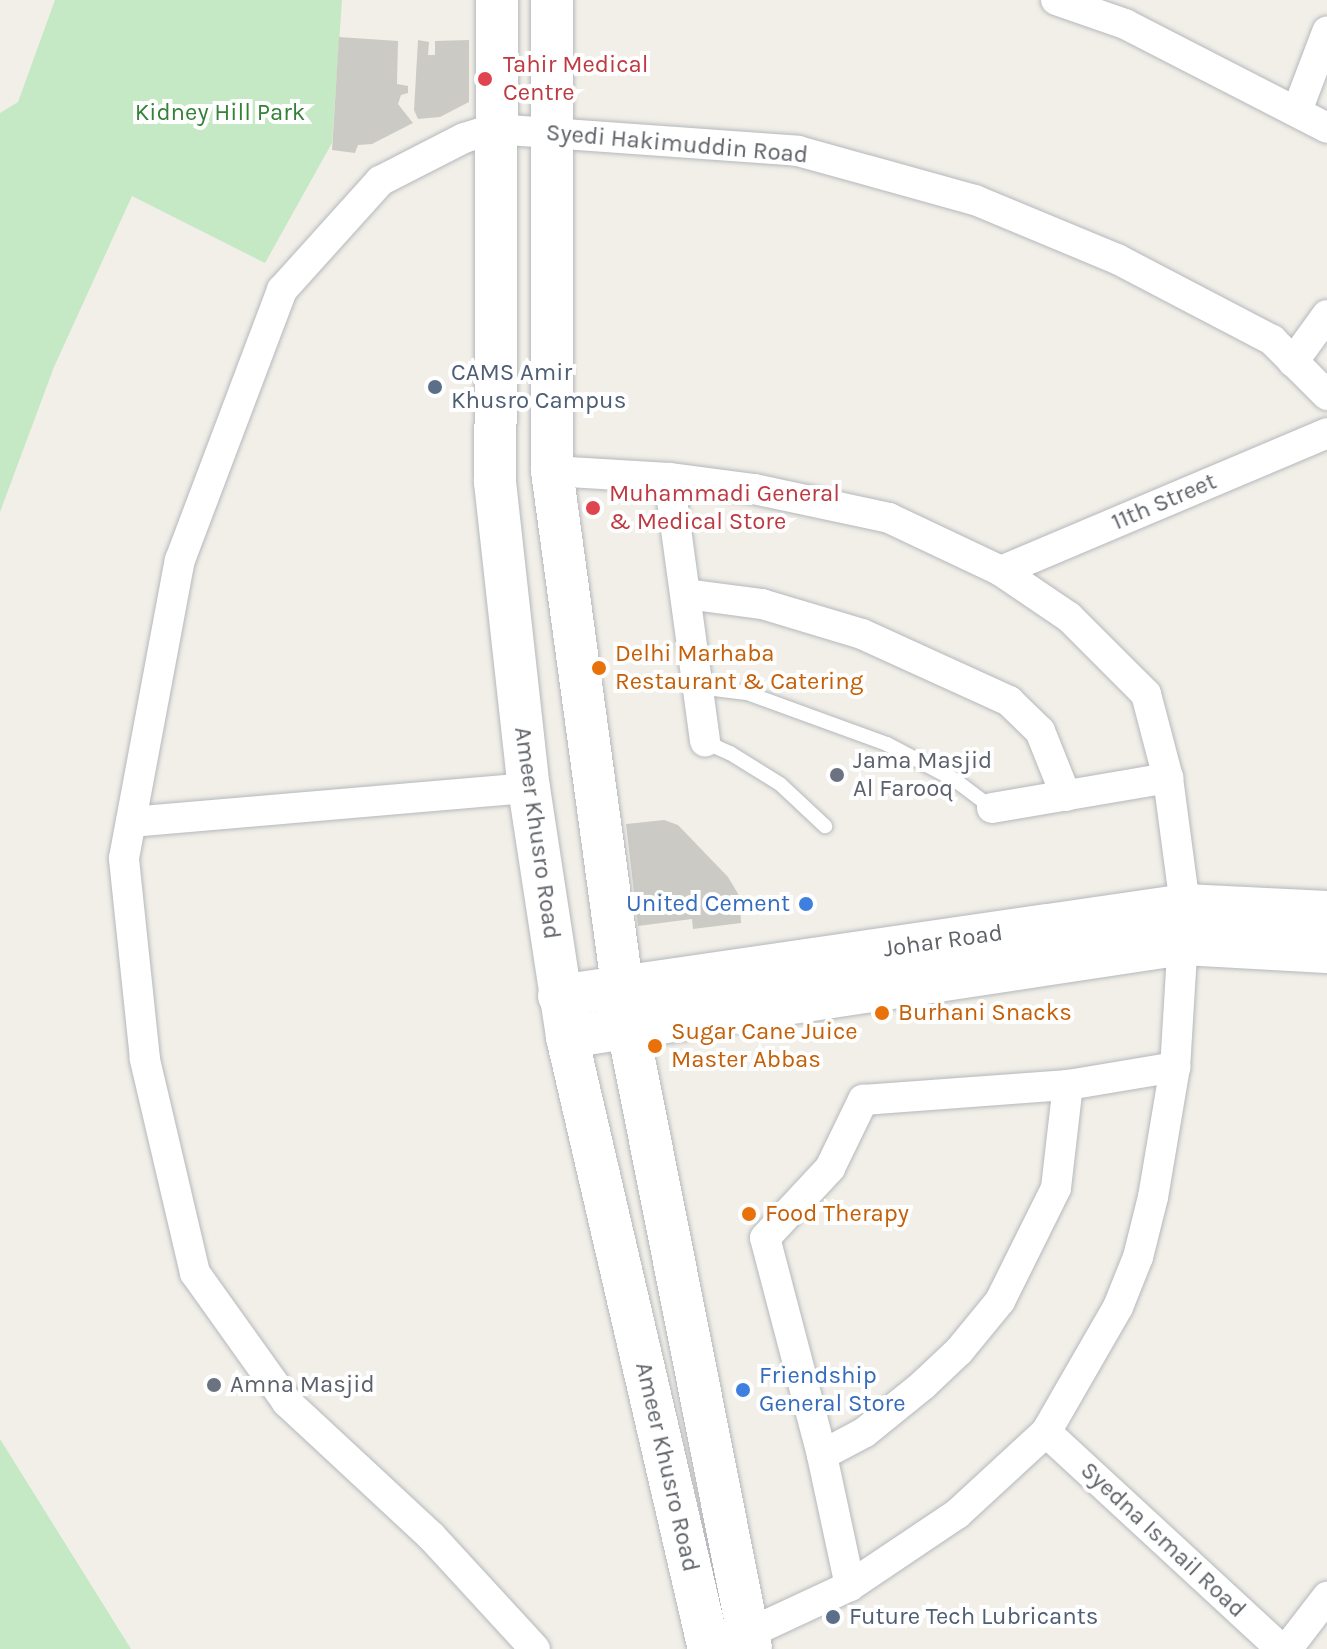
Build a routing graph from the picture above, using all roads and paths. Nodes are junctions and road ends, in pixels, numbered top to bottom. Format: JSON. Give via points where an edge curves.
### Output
{"nodes":[{"id":1,"x":497,"y":0,"type":"edge"},
{"id":2,"x":552,"y":0,"type":"edge"},
{"id":3,"x":1056,"y":0,"type":"edge"},
{"id":4,"x":1127,"y":12,"type":"edge"},
{"id":5,"x":1327,"y":32,"type":"edge"},
{"id":6,"x":1297,"y":111,"type":"junction"},
{"id":7,"x":1327,"y":128,"type":"edge"},
{"id":8,"x":494,"y":129,"type":"junction"},
{"id":9,"x":553,"y":133,"type":"junction"},
{"id":10,"x":1327,"y":315,"type":"edge"},
{"id":11,"x":1293,"y":362,"type":"junction"},
{"id":12,"x":1327,"y":395,"type":"edge"},
{"id":13,"x":1327,"y":433,"type":"edge"},
{"id":14,"x":552,"y":471,"type":"junction"},
{"id":15,"x":669,"y":478,"type":"junction"},
{"id":16,"x":1001,"y":571,"type":"junction"},
{"id":17,"x":686,"y":594,"type":"junction"},
{"id":18,"x":698,"y":687,"type":"junction"},
{"id":19,"x":705,"y":742,"type":"joint"},
{"id":20,"x":1168,"y":778,"type":"junction"},
{"id":21,"x":529,"y":788,"type":"junction"},
{"id":22,"x":1066,"y":796,"type":"junction"},
{"id":23,"x":992,"y":808,"type":"joint"},
{"id":24,"x":131,"y":822,"type":"junction"},
{"id":25,"x":825,"y":826,"type":"dead end"},
{"id":26,"x":1327,"y":912,"type":"edge"},
{"id":27,"x":1184,"y":925,"type":"junction"},
{"id":28,"x":1327,"y":952,"type":"edge"},
{"id":29,"x":622,"y":987,"type":"junction"},
{"id":30,"x":559,"y":996,"type":"junction"},
{"id":31,"x":628,"y":1029,"type":"junction"},
{"id":32,"x":567,"y":1037,"type":"junction"},
{"id":33,"x":1175,"y":1067,"type":"junction"},
{"id":34,"x":1068,"y":1085,"type":"junction"},
{"id":35,"x":1046,"y":1432,"type":"junction"},
{"id":36,"x":822,"y":1455,"type":"junction"},
{"id":37,"x":850,"y":1586,"type":"junction"},
{"id":38,"x":1327,"y":1597,"type":"edge"},
{"id":39,"x":728,"y":1644,"type":"edge"},
{"id":40,"x":535,"y":1649,"type":"edge"},
{"id":41,"x":1281,"y":1649,"type":"edge"},
{"id":42,"x":1287,"y":1649,"type":"edge"}],
"edges":[{"from":1,"to":8,"type":"main road","name":"Ameer Khusro Road"},
{"from":2,"to":9,"type":"main road","name":"Ameer Khusro Road"},
{"from":3,"to":4,"type":"street"},
{"from":4,"to":6,"type":"street"},
{"from":5,"to":6,"type":"street"},
{"from":6,"to":7,"type":"street"},
{"from":8,"to":9,"type":"street","name":"Syedi Hakimuddin Road"},
{"from":8,"to":21,"type":"main road","name":"Ameer Khusro Road","via":[[495,482]]},
{"from":8,"to":24,"type":"street","via":[[464,138],[380,181],[282,290],[180,560]]},
{"from":9,"to":11,"type":"street","name":"Syedi Hakimuddin Road","via":[[798,151],[975,200],[1117,259],[1272,340]]},
{"from":9,"to":14,"type":"main road","name":"Ameer Khusro Road"},
{"from":10,"to":11,"type":"street"},
{"from":11,"to":12,"type":"street","name":"Syedi Hakimuddin Road"},
{"from":13,"to":16,"type":"street","name":"11th Street"},
{"from":14,"to":15,"type":"street"},
{"from":14,"to":29,"type":"main road","name":"Ameer Khusro Road"},
{"from":15,"to":16,"type":"street","via":[[754,489],[889,518]]},
{"from":15,"to":17,"type":"street"},
{"from":16,"to":20,"type":"street","via":[[1069,617],[1146,694]]},
{"from":17,"to":18,"type":"street"},
{"from":17,"to":22,"type":"street","via":[[762,604],[862,634],[1009,701],[1040,731]]},
{"from":18,"to":19,"type":"street"},
{"from":18,"to":23,"type":"lane","via":[[747,693],[887,744],[955,780]]},
{"from":19,"to":25,"type":"lane","via":[[780,784]]},
{"from":20,"to":22,"type":"street"},
{"from":20,"to":27,"type":"street"},
{"from":21,"to":24,"type":"street"},
{"from":21,"to":30,"type":"main road","name":"Ameer Khusro Road"},
{"from":22,"to":23,"type":"street"},
{"from":24,"to":40,"type":"street","via":[[124,858],[145,1059],[195,1273],[287,1402],[431,1536]]},
{"from":26,"to":27,"type":"main road","name":"Johar Road"},
{"from":27,"to":28,"type":"main road","name":"Johar Road"},
{"from":27,"to":29,"type":"main road","name":"Johar Road"},
{"from":27,"to":31,"type":"main road","name":"Johar Road"},
{"from":27,"to":33,"type":"street"},
{"from":29,"to":30,"type":"main road","name":"Johar Road"},
{"from":29,"to":31,"type":"main road","name":"Ameer Khusro Road"},
{"from":30,"to":32,"type":"main road","name":"Ameer Khusro Road"},
{"from":31,"to":32,"type":"main road","name":"Johar Road"},
{"from":31,"to":39,"type":"main road","name":"Ameer Khusro Road"},
{"from":32,"to":39,"type":"main road","name":"Ameer Khusro Road"},
{"from":33,"to":34,"type":"street"},
{"from":33,"to":35,"type":"street","via":[[1138,1257],[1118,1307]]},
{"from":34,"to":36,"type":"street","via":[[1056,1188],[1000,1301],[923,1385],[865,1432]]},
{"from":34,"to":36,"type":"street","via":[[863,1100],[830,1168],[765,1238]]},
{"from":35,"to":37,"type":"street","via":[[957,1514]]},
{"from":35,"to":41,"type":"street","name":"Syedna Ismail Road"},
{"from":36,"to":37,"type":"street"},
{"from":37,"to":39,"type":"street"},
{"from":38,"to":42,"type":"street"}]}
